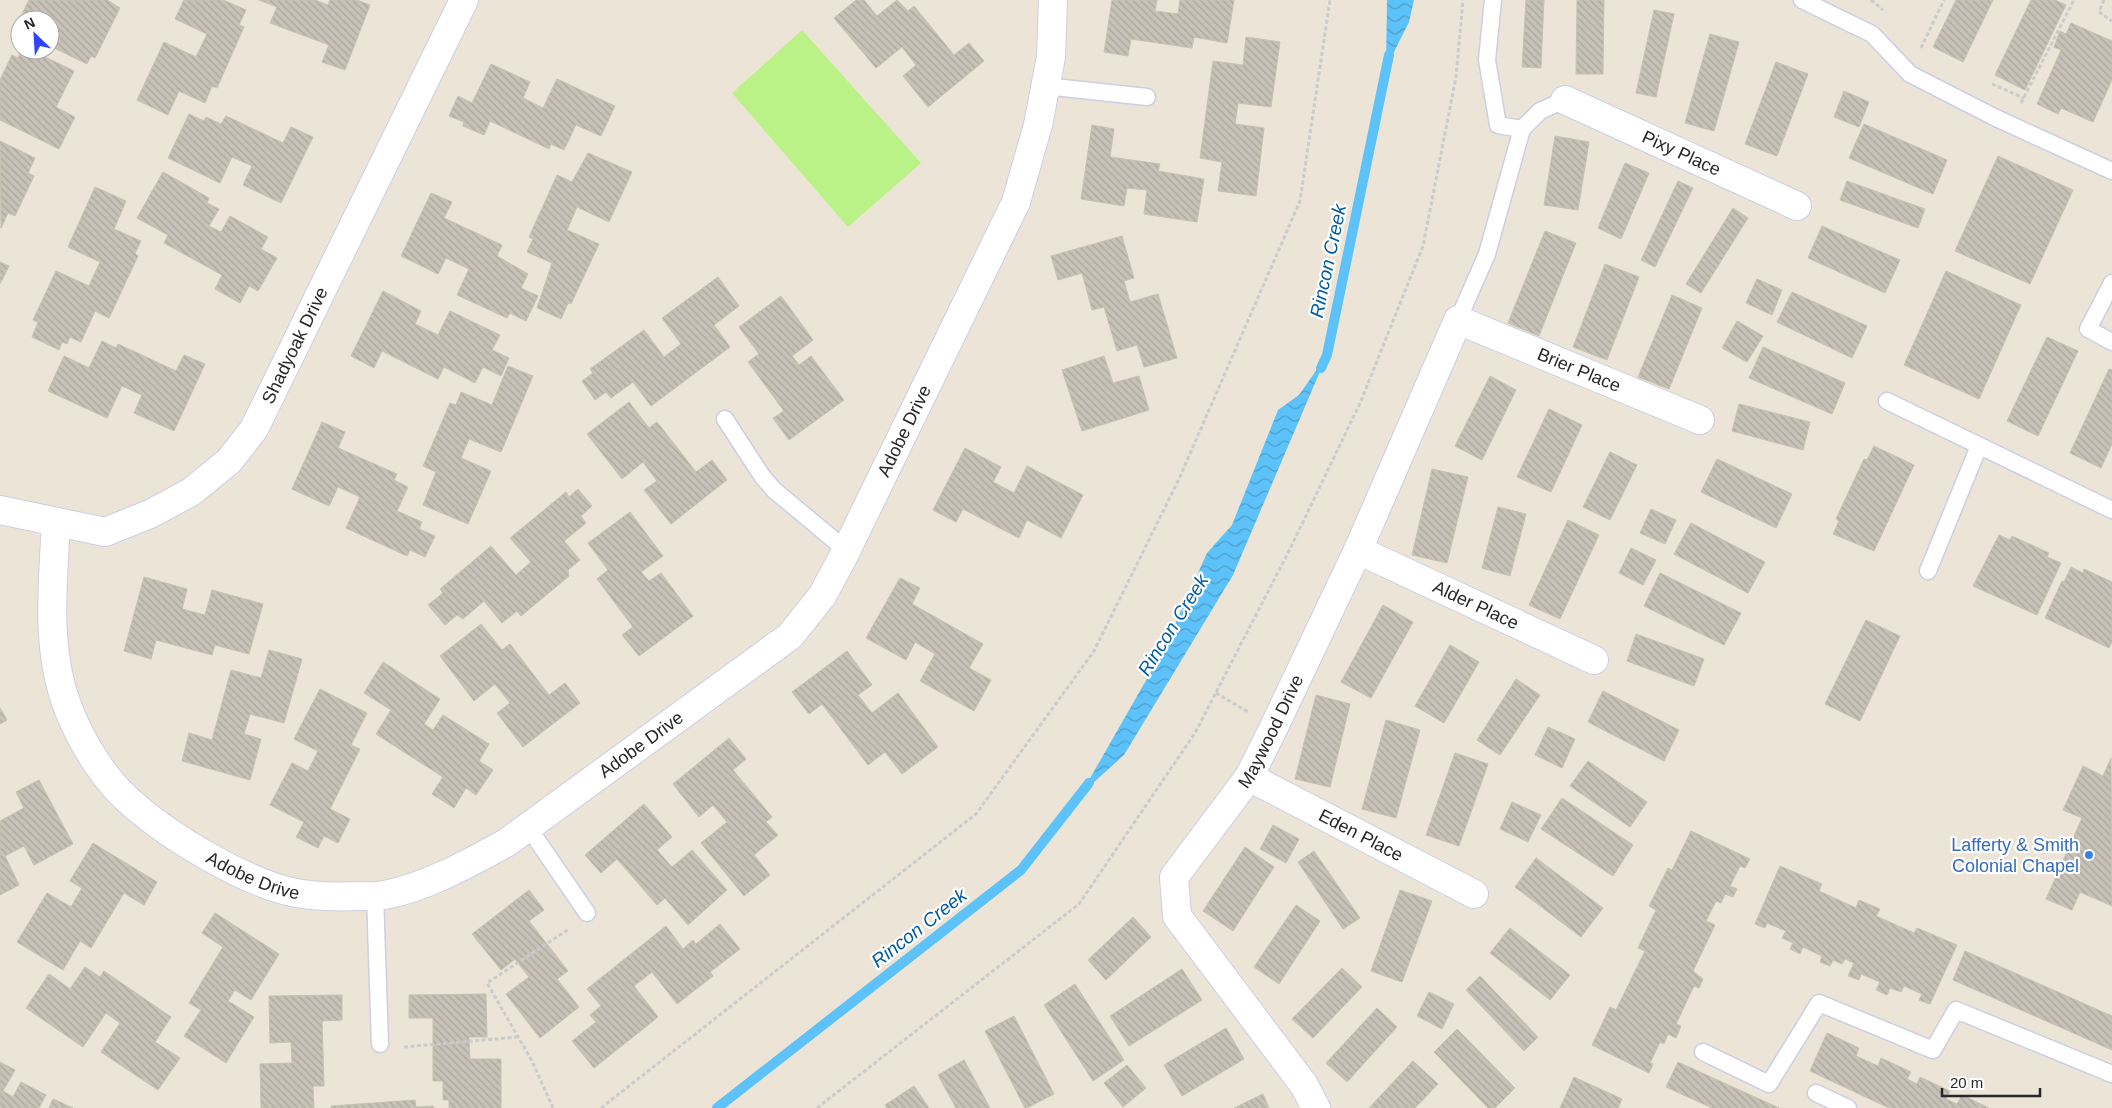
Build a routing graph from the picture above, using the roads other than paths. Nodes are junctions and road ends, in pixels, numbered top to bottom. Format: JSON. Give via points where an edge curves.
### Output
{"nodes":[{"id":1,"x":464,"y":0,"type":"edge"},
{"id":2,"x":1054,"y":0,"type":"edge"},
{"id":3,"x":1493,"y":0,"type":"edge"},
{"id":4,"x":1802,"y":0,"type":"edge"},
{"id":5,"x":1045,"y":86,"type":"junction"},
{"id":6,"x":1147,"y":98,"type":"dead end"},
{"id":7,"x":1565,"y":100,"type":"joint"},
{"id":8,"x":1522,"y":129,"type":"junction"},
{"id":9,"x":2112,"y":171,"type":"edge"},
{"id":10,"x":1797,"y":206,"type":"dead end"},
{"id":11,"x":2112,"y":283,"type":"edge"},
{"id":12,"x":1458,"y":320,"type":"junction"},
{"id":13,"x":2112,"y":342,"type":"edge"},
{"id":14,"x":1887,"y":401,"type":"dead end"},
{"id":15,"x":725,"y":419,"type":"dead end"},
{"id":16,"x":1700,"y":420,"type":"dead end"},
{"id":17,"x":1979,"y":446,"type":"junction"},
{"id":18,"x":0,"y":510,"type":"edge"},
{"id":19,"x":2112,"y":510,"type":"edge"},
{"id":20,"x":56,"y":522,"type":"junction"},
{"id":21,"x":846,"y":550,"type":"junction"},
{"id":22,"x":1358,"y":550,"type":"junction"},
{"id":23,"x":1928,"y":571,"type":"dead end"},
{"id":24,"x":1594,"y":660,"type":"dead end"},
{"id":25,"x":1249,"y":777,"type":"junction"},
{"id":26,"x":528,"y":827,"type":"junction"},
{"id":27,"x":1474,"y":894,"type":"dead end"},
{"id":28,"x":375,"y":896,"type":"junction"},
{"id":29,"x":587,"y":913,"type":"dead end"},
{"id":30,"x":380,"y":1044,"type":"road end"},
{"id":31,"x":1703,"y":1052,"type":"dead end"},
{"id":32,"x":2112,"y":1074,"type":"edge"},
{"id":33,"x":1816,"y":1093,"type":"dead end"},
{"id":34,"x":1316,"y":1108,"type":"edge"},
{"id":35,"x":1848,"y":1108,"type":"edge"}],
"edges":[{"from":1,"to":20,"type":"street","name":"Shadyoak Drive","via":[[254,429],[228,461],[199,486],[150,514],[105,532]]},
{"from":2,"to":5,"type":"street","name":"Adobe Drive","via":[[1051,57]]},
{"from":3,"to":8,"type":"lane","via":[[1487,60],[1498,125]]},
{"from":4,"to":9,"type":"lane","via":[[1872,34],[1910,74]]},
{"from":5,"to":6,"type":"lane"},
{"from":5,"to":21,"type":"street","name":"Adobe Drive","via":[[1038,125],[1016,202]]},
{"from":7,"to":8,"type":"lane","via":[[1540,111]]},
{"from":7,"to":10,"type":"street","name":"Pixy Place"},
{"from":8,"to":12,"type":"lane","via":[[1487,254]]},
{"from":11,"to":13,"type":"lane","via":[[2088,329]]},
{"from":12,"to":16,"type":"street","name":"Brier Place"},
{"from":12,"to":22,"type":"street","name":"Maywood Drive"},
{"from":14,"to":17,"type":"lane"},
{"from":15,"to":21,"type":"lane","via":[[774,490]]},
{"from":17,"to":19,"type":"lane"},
{"from":17,"to":23,"type":"lane"},
{"from":18,"to":20,"type":"street","name":"Shadyoak Drive"},
{"from":20,"to":28,"type":"street","name":"Adobe Drive","via":[[51,614],[55,661],[68,708],[88,750],[110,779],[135,807],[168,831],[242,874],[287,891],[329,897]]},
{"from":21,"to":26,"type":"street","name":"Adobe Drive","via":[[822,596],[790,636]]},
{"from":22,"to":24,"type":"street","name":"Alder Place"},
{"from":22,"to":25,"type":"street","name":"Maywood Drive"},
{"from":25,"to":27,"type":"street","name":"Eden Place"},
{"from":25,"to":34,"type":"street","name":"Maywood Drive","via":[[1174,878],[1177,916],[1304,1085]]},
{"from":26,"to":28,"type":"street","name":"Adobe Drive","via":[[506,843],[430,882]]},
{"from":26,"to":29,"type":"lane"},
{"from":28,"to":30,"type":"lane"},
{"from":31,"to":32,"type":"lane","via":[[1769,1084],[1819,1002],[1933,1050],[1956,1010]]},
{"from":33,"to":35,"type":"lane"}]}
